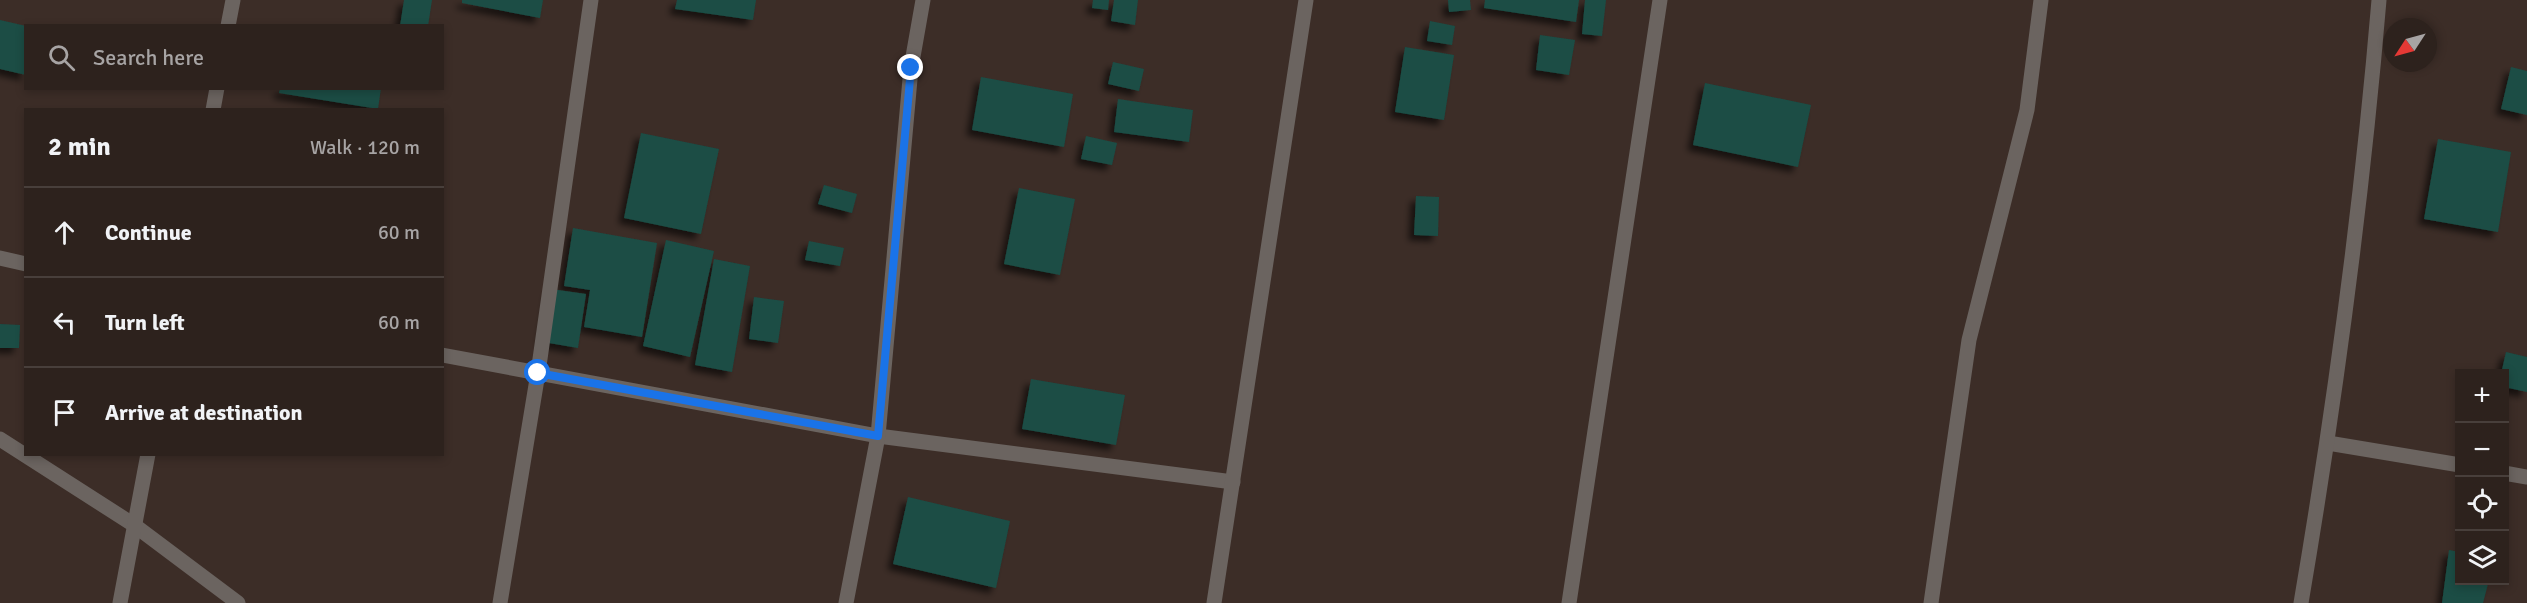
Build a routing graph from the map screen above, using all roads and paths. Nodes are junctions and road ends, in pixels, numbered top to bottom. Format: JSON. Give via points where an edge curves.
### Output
{"nodes":[{"id":1,"x":233,"y":0,"type":"edge"},
{"id":2,"x":591,"y":0,"type":"edge"},
{"id":3,"x":923,"y":0,"type":"edge"},
{"id":4,"x":1306,"y":0,"type":"edge"},
{"id":5,"x":1660,"y":0,"type":"edge"},
{"id":6,"x":2041,"y":0,"type":"edge"},
{"id":7,"x":2379,"y":0,"type":"edge"},
{"id":8,"x":228,"y":24,"type":"edge"},
{"id":9,"x":217,"y":90,"type":"edge"},
{"id":10,"x":213,"y":108,"type":"edge"},
{"id":11,"x":0,"y":258,"type":"edge"},
{"id":12,"x":24,"y":264,"type":"edge"},
{"id":13,"x":444,"y":355,"type":"edge"},
{"id":14,"x":538,"y":373,"type":"junction"},
{"id":15,"x":878,"y":436,"type":"junction"},
{"id":16,"x":0,"y":439,"type":"edge"},
{"id":17,"x":2328,"y":443,"type":"junction"},
{"id":18,"x":24,"y":454,"type":"edge"},
{"id":19,"x":26,"y":456,"type":"edge"},
{"id":20,"x":148,"y":456,"type":"edge"},
{"id":21,"x":2455,"y":464,"type":"edge"},
{"id":22,"x":2509,"y":474,"type":"edge"},
{"id":23,"x":2527,"y":477,"type":"edge"},
{"id":24,"x":1233,"y":482,"type":"junction"},
{"id":25,"x":134,"y":525,"type":"junction"},
{"id":26,"x":120,"y":603,"type":"edge"},
{"id":27,"x":238,"y":603,"type":"edge"},
{"id":28,"x":500,"y":603,"type":"edge"},
{"id":29,"x":846,"y":603,"type":"edge"},
{"id":30,"x":1214,"y":603,"type":"edge"},
{"id":31,"x":1569,"y":603,"type":"edge"},
{"id":32,"x":1931,"y":603,"type":"edge"},
{"id":33,"x":2301,"y":603,"type":"edge"}],
"edges":[{"from":1,"to":8,"type":"street"},
{"from":2,"to":14,"type":"street"},
{"from":3,"to":15,"type":"street","via":[[911,68]]},
{"from":4,"to":24,"type":"street"},
{"from":5,"to":31,"type":"street"},
{"from":6,"to":32,"type":"street","via":[[2027,110],[1969,340]]},
{"from":7,"to":17,"type":"street","via":[[2372,92]]},
{"from":9,"to":10,"type":"street"},
{"from":11,"to":12,"type":"street"},
{"from":13,"to":14,"type":"street"},
{"from":14,"to":15,"type":"street"},
{"from":14,"to":28,"type":"street"},
{"from":15,"to":24,"type":"street"},
{"from":15,"to":29,"type":"street"},
{"from":16,"to":18,"type":"street"},
{"from":17,"to":21,"type":"street"},
{"from":17,"to":33,"type":"street"},
{"from":19,"to":25,"type":"street"},
{"from":20,"to":25,"type":"street"},
{"from":22,"to":23,"type":"street"},
{"from":24,"to":30,"type":"street"},
{"from":25,"to":26,"type":"street"},
{"from":25,"to":27,"type":"street"}]}
